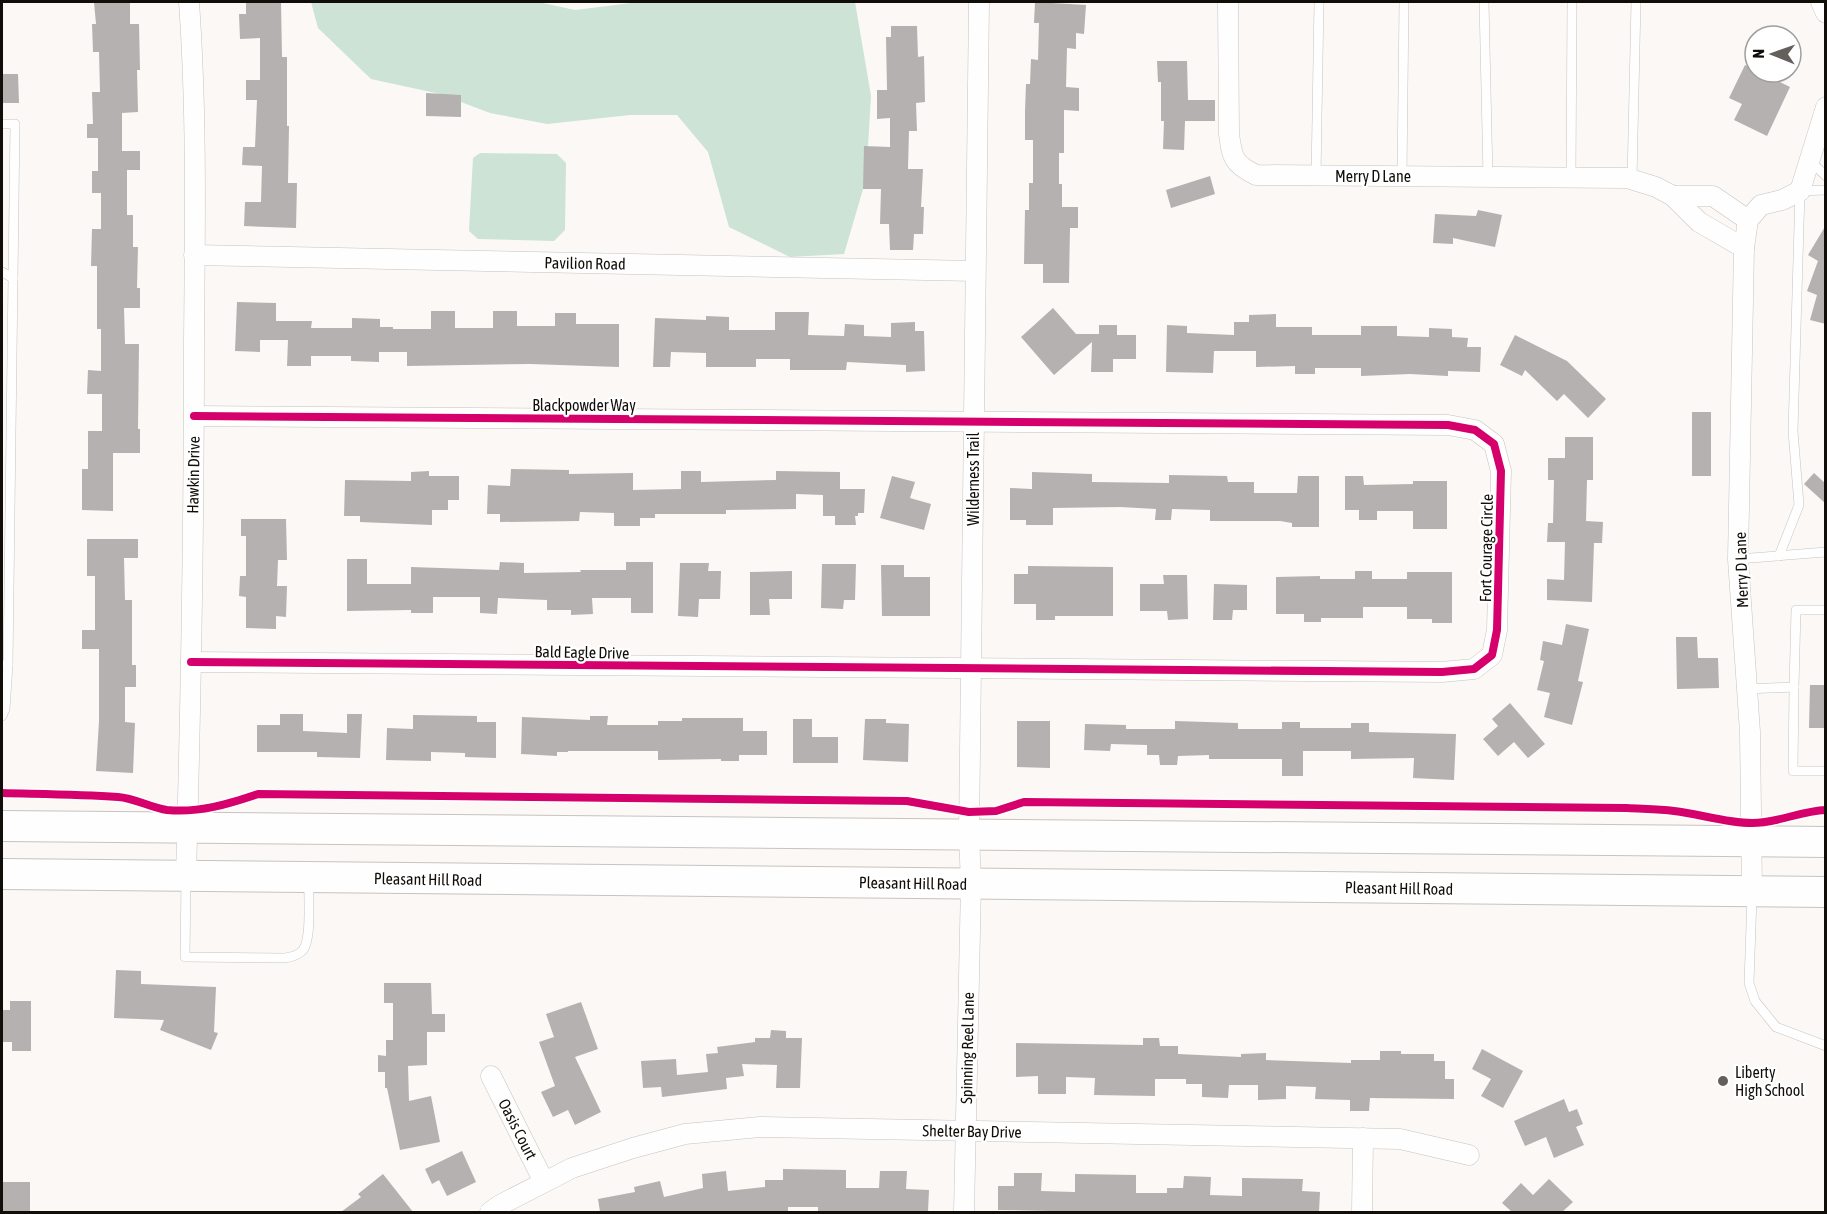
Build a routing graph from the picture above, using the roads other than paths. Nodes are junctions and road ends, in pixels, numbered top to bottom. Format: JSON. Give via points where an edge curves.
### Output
{"nodes":[{"id":1,"x":189,"y":2,"type":"edge"},
{"id":2,"x":979,"y":2,"type":"edge"},
{"id":3,"x":1228,"y":2,"type":"edge"},
{"id":4,"x":1319,"y":2,"type":"edge"},
{"id":5,"x":1404,"y":2,"type":"edge"},
{"id":6,"x":1484,"y":2,"type":"edge"},
{"id":7,"x":1572,"y":2,"type":"edge"},
{"id":8,"x":1636,"y":2,"type":"edge"},
{"id":9,"x":1821,"y":2,"type":"edge"},
{"id":10,"x":1826,"y":13,"type":"edge"},
{"id":11,"x":1826,"y":107,"type":"edge"},
{"id":12,"x":2,"y":124,"type":"edge"},
{"id":13,"x":1810,"y":161,"type":"junction"},
{"id":14,"x":1316,"y":176,"type":"junction"},
{"id":15,"x":1402,"y":176,"type":"junction"},
{"id":16,"x":1826,"y":176,"type":"edge"},
{"id":17,"x":1488,"y":177,"type":"junction"},
{"id":18,"x":1571,"y":178,"type":"junction"},
{"id":19,"x":1632,"y":180,"type":"junction"},
{"id":20,"x":1826,"y":190,"type":"edge"},
{"id":21,"x":1800,"y":191,"type":"junction"},
{"id":22,"x":1673,"y":196,"type":"junction"},
{"id":23,"x":1748,"y":220,"type":"junction"},
{"id":24,"x":1744,"y":249,"type":"junction"},
{"id":25,"x":194,"y":255,"type":"junction"},
{"id":26,"x":975,"y":271,"type":"junction"},
{"id":27,"x":2,"y":272,"type":"edge"},
{"id":28,"x":13,"y":278,"type":"junction"},
{"id":29,"x":194,"y":416,"type":"junction"},
{"id":30,"x":974,"y":421,"type":"junction"},
{"id":31,"x":1826,"y":552,"type":"edge"},
{"id":32,"x":1779,"y":556,"type":"junction"},
{"id":33,"x":1738,"y":559,"type":"junction"},
{"id":34,"x":5,"y":608,"type":"edge"},
{"id":35,"x":1826,"y":610,"type":"edge"},
{"id":36,"x":191,"y":662,"type":"junction"},
{"id":37,"x":5,"y":665,"type":"edge"},
{"id":38,"x":972,"y":670,"type":"junction"},
{"id":39,"x":1794,"y":687,"type":"junction"},
{"id":40,"x":1747,"y":689,"type":"junction"},
{"id":41,"x":2,"y":716,"type":"edge"},
{"id":42,"x":1826,"y":771,"type":"edge"},
{"id":43,"x":2,"y":826,"type":"edge"},
{"id":44,"x":188,"y":828,"type":"junction"},
{"id":45,"x":969,"y":834,"type":"junction"},
{"id":46,"x":1752,"y":842,"type":"junction"},
{"id":47,"x":1826,"y":842,"type":"edge"},
{"id":48,"x":2,"y":874,"type":"edge"},
{"id":49,"x":186,"y":876,"type":"junction"},
{"id":50,"x":309,"y":878,"type":"junction"},
{"id":51,"x":971,"y":884,"type":"junction"},
{"id":52,"x":1752,"y":891,"type":"junction"},
{"id":53,"x":1826,"y":892,"type":"edge"},
{"id":54,"x":1826,"y":1046,"type":"edge"},
{"id":55,"x":491,"y":1076,"type":"dead end"},
{"id":56,"x":966,"y":1130,"type":"junction"},
{"id":57,"x":1363,"y":1138,"type":"junction"},
{"id":58,"x":1469,"y":1155,"type":"dead end"},
{"id":59,"x":544,"y":1182,"type":"junction"},
{"id":60,"x":490,"y":1212,"type":"edge"},
{"id":61,"x":964,"y":1212,"type":"edge"},
{"id":62,"x":1362,"y":1212,"type":"edge"}],
"edges":[{"from":1,"to":25,"type":"street","name":"Hawkin Drive"},
{"from":2,"to":26,"type":"street","name":"Wilderness Trail"},
{"from":3,"to":14,"type":"street","name":"Merry D Lane","via":[[1232,153],[1241,168],[1256,175]]},
{"from":4,"to":14,"type":"lane"},
{"from":5,"to":15,"type":"lane"},
{"from":6,"to":17,"type":"lane"},
{"from":7,"to":18,"type":"lane"},
{"from":8,"to":19,"type":"lane"},
{"from":9,"to":10,"type":"street"},
{"from":11,"to":13,"type":"street"},
{"from":12,"to":28,"type":"lane","via":[[15,124]]},
{"from":13,"to":16,"type":"lane"},
{"from":13,"to":21,"type":"street"},
{"from":14,"to":15,"type":"street","name":"Merry D Lane"},
{"from":15,"to":17,"type":"street","name":"Merry D Lane"},
{"from":17,"to":18,"type":"street","name":"Merry D Lane"},
{"from":18,"to":19,"type":"street","name":"Merry D Lane"},
{"from":19,"to":22,"type":"street","name":"Merry D Lane"},
{"from":20,"to":21,"type":"lane"},
{"from":21,"to":23,"type":"street","via":[[1761,205]]},
{"from":21,"to":32,"type":"lane","via":[[1793,431],[1799,505]]},
{"from":22,"to":23,"type":"street","name":"Merry D Lane","via":[[1713,196]]},
{"from":22,"to":24,"type":"street","name":"Merry D Lane","via":[[1699,222]]},
{"from":23,"to":24,"type":"street","name":"Merry D Lane"},
{"from":24,"to":33,"type":"street","name":"Merry D Lane"},
{"from":25,"to":26,"type":"street","name":"Pavilion Road"},
{"from":25,"to":29,"type":"street","name":"Hawkin Drive"},
{"from":26,"to":30,"type":"street","name":"Wilderness Trail"},
{"from":27,"to":28,"type":"lane"},
{"from":28,"to":34,"type":"lane"},
{"from":29,"to":30,"type":"street","name":"Blackpowder Way"},
{"from":29,"to":36,"type":"street","name":"Hawkin Drive"},
{"from":30,"to":38,"type":"street","name":"Wilderness Trail"},
{"from":30,"to":38,"type":"street","name":"Fort Courage Circle","via":[[1448,425],[1475,430],[1494,444],[1501,471],[1497,630],[1492,655],[1474,669]]},
{"from":31,"to":32,"type":"lane"},
{"from":32,"to":33,"type":"lane"},
{"from":33,"to":40,"type":"street","name":"Merry D Lane"},
{"from":34,"to":37,"type":"lane"},
{"from":35,"to":39,"type":"lane","via":[[1796,610]]},
{"from":36,"to":38,"type":"street","name":"Bald Eagle Drive"},
{"from":36,"to":44,"type":"street","name":"Hawkin Drive"},
{"from":37,"to":41,"type":"lane"},
{"from":38,"to":45,"type":"street","name":"Wilderness Trail"},
{"from":39,"to":40,"type":"lane"},
{"from":39,"to":42,"type":"lane","via":[[1793,771]]},
{"from":40,"to":46,"type":"street","name":"Merry D Lane"},
{"from":43,"to":44,"type":"main road"},
{"from":44,"to":45,"type":"main road"},
{"from":44,"to":49,"type":"street","name":"Hawkin Drive"},
{"from":45,"to":46,"type":"main road"},
{"from":45,"to":51,"type":"street","name":"Wilderness Trail"},
{"from":46,"to":47,"type":"main road"},
{"from":46,"to":52,"type":"street","name":"Merry D Lane"},
{"from":48,"to":49,"type":"main road","name":"Pleasant Hill Road"},
{"from":49,"to":50,"type":"main road","name":"Pleasant Hill Road"},
{"from":49,"to":50,"type":"lane","via":[[185,957],[196,958],[285,958],[303,951]]},
{"from":50,"to":51,"type":"main road","name":"Pleasant Hill Road"},
{"from":51,"to":52,"type":"main road","name":"Pleasant Hill Road"},
{"from":51,"to":56,"type":"street","name":"Spinning Reel Lane"},
{"from":52,"to":53,"type":"main road","name":"Pleasant Hill Road"},
{"from":52,"to":54,"type":"lane","via":[[1749,983],[1755,1001],[1776,1027]]},
{"from":55,"to":59,"type":"street","name":"Oasis Court"},
{"from":56,"to":57,"type":"street","name":"Shelter Bay Drive"},
{"from":56,"to":59,"type":"street","name":"Shelter Bay Drive","via":[[760,1127],[685,1134],[572,1168]]},
{"from":56,"to":61,"type":"street","name":"Spinning Reel Lane"},
{"from":57,"to":58,"type":"street","name":"Shelter Bay Drive","via":[[1400,1139]]},
{"from":57,"to":62,"type":"street"},
{"from":59,"to":60,"type":"street","name":"Shelter Bay Drive"}]}
